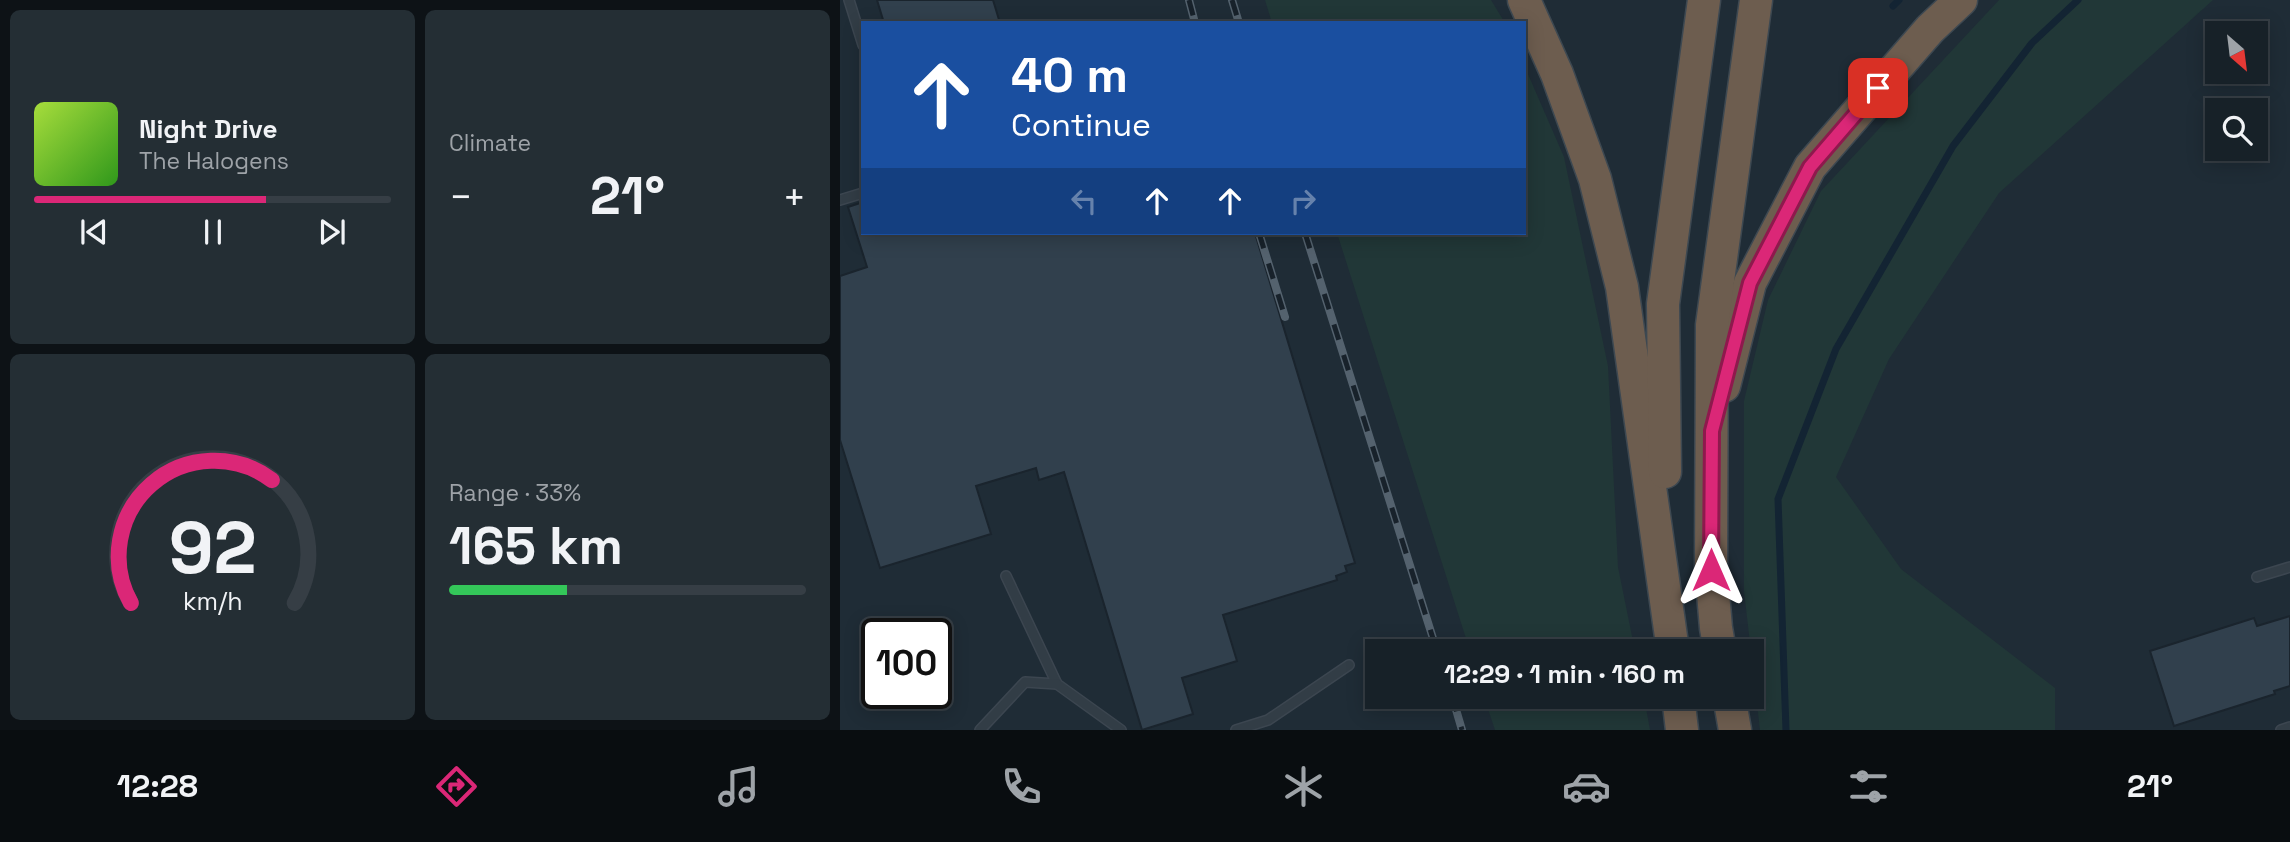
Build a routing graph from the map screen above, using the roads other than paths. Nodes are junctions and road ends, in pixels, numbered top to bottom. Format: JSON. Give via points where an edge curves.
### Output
{"nodes":[{"id":1,"x":849,"y":0,"type":"edge"},
{"id":2,"x":1524,"y":0,"type":"edge"},
{"id":3,"x":1704,"y":0,"type":"edge"},
{"id":4,"x":1756,"y":0,"type":"edge"},
{"id":5,"x":1961,"y":0,"type":"edge"},
{"id":6,"x":861,"y":39,"type":"edge"},
{"id":7,"x":861,"y":194,"type":"edge"},
{"id":8,"x":840,"y":200,"type":"edge"},
{"id":9,"x":1712,"y":431,"type":"junction"},
{"id":10,"x":2290,"y":567,"type":"edge"},
{"id":11,"x":1006,"y":576,"type":"dead end"},
{"id":12,"x":2257,"y":577,"type":"dead end"},
{"id":13,"x":1672,"y":639,"type":"edge"},
{"id":14,"x":1673,"y":639,"type":"edge"},
{"id":15,"x":1718,"y":639,"type":"edge"},
{"id":16,"x":1349,"y":665,"type":"dead end"},
{"id":17,"x":1057,"y":684,"type":"junction"},
{"id":18,"x":1680,"y":709,"type":"edge"},
{"id":19,"x":1731,"y":709,"type":"edge"},
{"id":20,"x":2290,"y":727,"type":"edge"},
{"id":21,"x":980,"y":730,"type":"edge"},
{"id":22,"x":1121,"y":730,"type":"edge"},
{"id":23,"x":1237,"y":730,"type":"edge"},
{"id":24,"x":1682,"y":730,"type":"edge"},
{"id":25,"x":1735,"y":730,"type":"edge"},
{"id":26,"x":2281,"y":730,"type":"edge"}],
"edges":[{"from":1,"to":6,"type":"lane"},
{"from":2,"to":13,"type":"highway","via":[[1595,179],[1622,287]]},
{"from":3,"to":14,"type":"highway","via":[[1663,304]]},
{"from":4,"to":9,"type":"highway","via":[[1712,325]]},
{"from":5,"to":9,"type":"highway","via":[[1930,29],[1810,167],[1750,283]]},
{"from":7,"to":8,"type":"lane"},
{"from":9,"to":15,"type":"highway","via":[[1711,570]]},
{"from":10,"to":12,"type":"lane"},
{"from":11,"to":17,"type":"lane"},
{"from":16,"to":23,"type":"lane","via":[[1268,720]]},
{"from":17,"to":21,"type":"lane","via":[[1025,682]]},
{"from":17,"to":22,"type":"lane"},
{"from":18,"to":24,"type":"highway"},
{"from":19,"to":25,"type":"highway"},
{"from":20,"to":26,"type":"lane"}]}
